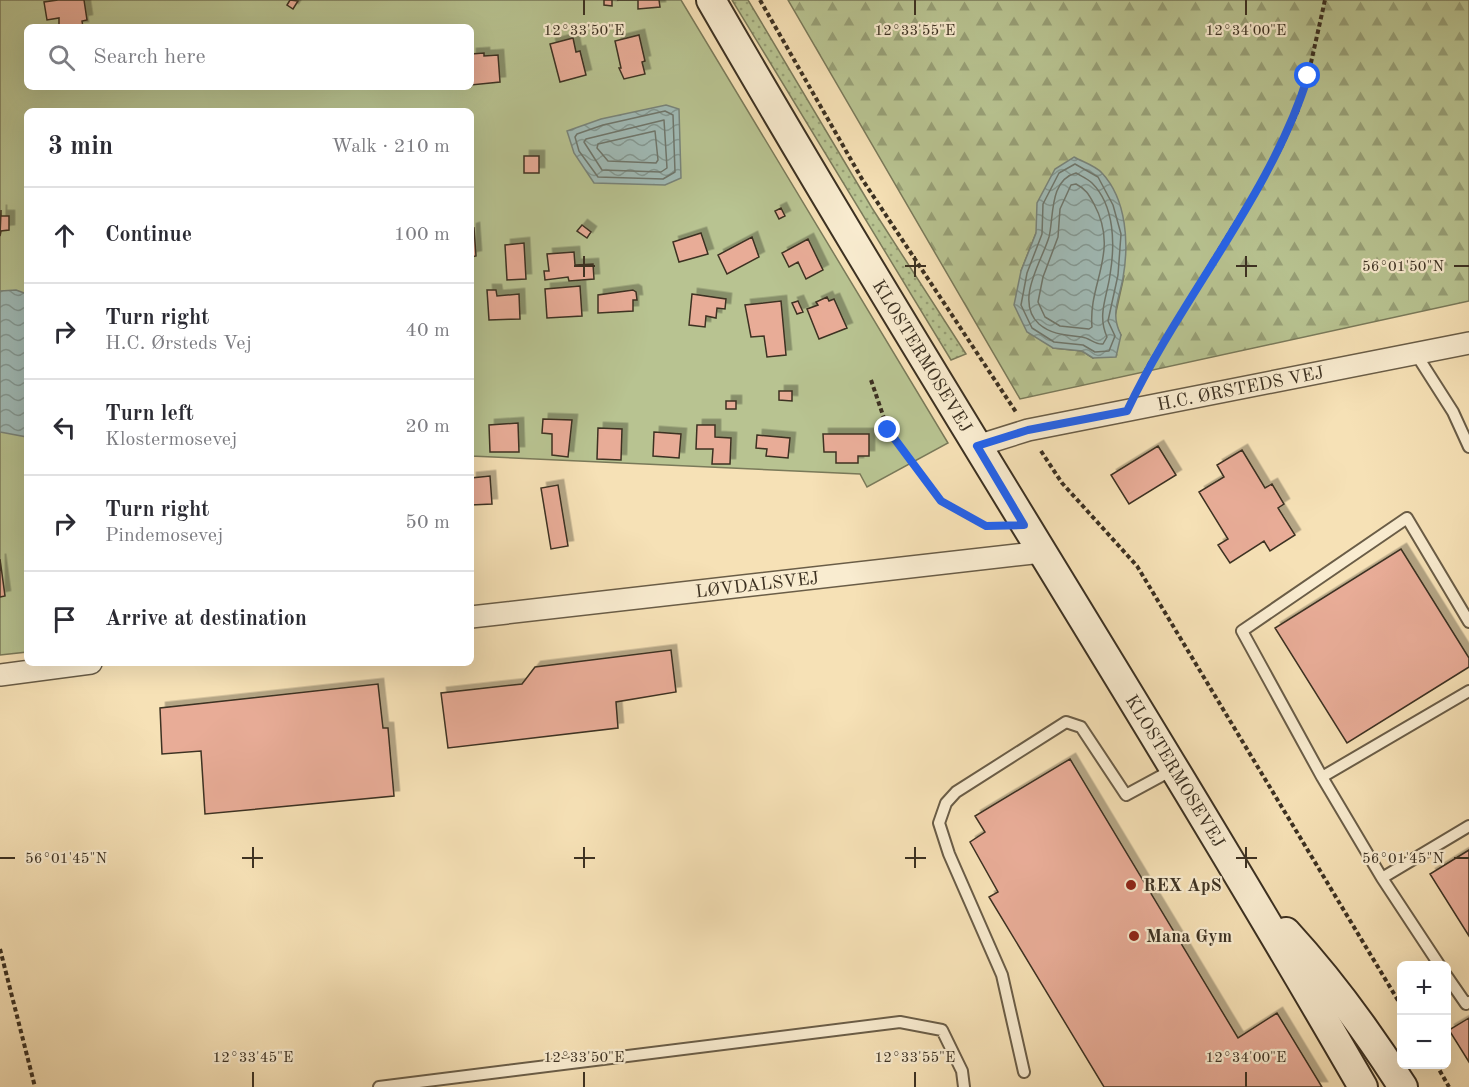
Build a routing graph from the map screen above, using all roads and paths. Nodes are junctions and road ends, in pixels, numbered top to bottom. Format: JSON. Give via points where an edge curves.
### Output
{"nodes":[{"id":1,"x":711,"y":0,"type":"edge"},
{"id":2,"x":760,"y":0,"type":"edge"},
{"id":3,"x":1325,"y":0,"type":"edge"},
{"id":4,"x":1469,"y":344,"type":"edge"},
{"id":5,"x":1416,"y":354,"type":"junction"},
{"id":6,"x":871,"y":380,"type":"dead end"},
{"id":7,"x":1127,"y":411,"type":"junction"},
{"id":8,"x":1028,"y":430,"type":"junction"},
{"id":9,"x":977,"y":446,"type":"junction"},
{"id":10,"x":1469,"y":447,"type":"edge"},
{"id":11,"x":1024,"y":525,"type":"junction"},
{"id":12,"x":1042,"y":552,"type":"junction"},
{"id":13,"x":474,"y":617,"type":"edge"},
{"id":14,"x":1469,"y":622,"type":"edge"},
{"id":15,"x":68,"y":666,"type":"edge"},
{"id":16,"x":0,"y":675,"type":"edge"},
{"id":17,"x":1469,"y":691,"type":"edge"},
{"id":18,"x":1174,"y":768,"type":"junction"},
{"id":19,"x":1322,"y":777,"type":"junction"},
{"id":20,"x":1469,"y":826,"type":"edge"},
{"id":21,"x":1382,"y":878,"type":"junction"},
{"id":22,"x":1250,"y":894,"type":"junction"},
{"id":23,"x":0,"y":949,"type":"edge"},
{"id":24,"x":1437,"y":961,"type":"edge"},
{"id":25,"x":1451,"y":982,"type":"edge"},
{"id":26,"x":1307,"y":991,"type":"junction"},
{"id":27,"x":1397,"y":1000,"type":"edge"},
{"id":28,"x":1469,"y":1002,"type":"edge"},
{"id":29,"x":1438,"y":1069,"type":"edge"},
{"id":30,"x":1024,"y":1072,"type":"dead end"},
{"id":31,"x":35,"y":1087,"type":"edge"},
{"id":32,"x":379,"y":1087,"type":"edge"},
{"id":33,"x":964,"y":1087,"type":"edge"},
{"id":34,"x":1363,"y":1087,"type":"edge"},
{"id":35,"x":1376,"y":1087,"type":"edge"},
{"id":36,"x":1403,"y":1087,"type":"edge"},
{"id":37,"x":1449,"y":1087,"type":"edge"}],
"edges":[{"from":1,"to":9,"type":"main road","name":"KLOSTERMOSEVEJ"},
{"from":2,"to":8,"type":"path","via":[[862,179]]},
{"from":3,"to":7,"type":"path","via":[[1298,110],[1280,150],[1148,366]]},
{"from":4,"to":5,"type":"street","name":"H.C. ØRSTEDS VEJ"},
{"from":5,"to":7,"type":"street","name":"H.C. ØRSTEDS VEJ"},
{"from":5,"to":10,"type":"lane","via":[[1453,411]]},
{"from":6,"to":11,"type":"path","via":[[888,430],[941,501],[986,526]]},
{"from":7,"to":8,"type":"street","name":"H.C. ØRSTEDS VEJ"},
{"from":8,"to":9,"type":"street","name":"H.C. ØRSTEDS VEJ"},
{"from":8,"to":27,"type":"path","via":[[1062,483],[1137,566]]},
{"from":9,"to":11,"type":"main road","name":"KLOSTERMOSEVEJ"},
{"from":11,"to":12,"type":"main road","name":"KLOSTERMOSEVEJ"},
{"from":12,"to":13,"type":"street","name":"LØVDALSVEJ"},
{"from":12,"to":18,"type":"main road","name":"KLOSTERMOSEVEJ"},
{"from":14,"to":19,"type":"lane","via":[[1407,518],[1242,631]]},
{"from":15,"to":16,"type":"street"},
{"from":17,"to":19,"type":"lane"},
{"from":18,"to":22,"type":"main road","name":"KLOSTERMOSEVEJ"},
{"from":18,"to":30,"type":"lane","via":[[1126,795],[1081,727],[1066,722],[956,792],[946,803],[939,823],[1002,975]]},
{"from":19,"to":21,"type":"lane"},
{"from":20,"to":21,"type":"lane"},
{"from":21,"to":24,"type":"lane"},
{"from":22,"to":26,"type":"main road","name":"KLOSTERMOSEVEJ"},
{"from":22,"to":36,"type":"main road","name":"KLOSTERMOSEVEJ","via":[[1323,972],[1364,1025]]},
{"from":23,"to":31,"type":"path"},
{"from":25,"to":28,"type":"lane","via":[[1466,1004]]},
{"from":26,"to":34,"type":"main road","name":"KLOSTERMOSEVEJ"},
{"from":26,"to":35,"type":"main road","via":[[1333,1020]]},
{"from":29,"to":37,"type":"path"},
{"from":32,"to":33,"type":"lane","via":[[900,1022],[942,1030],[962,1071]]}]}
